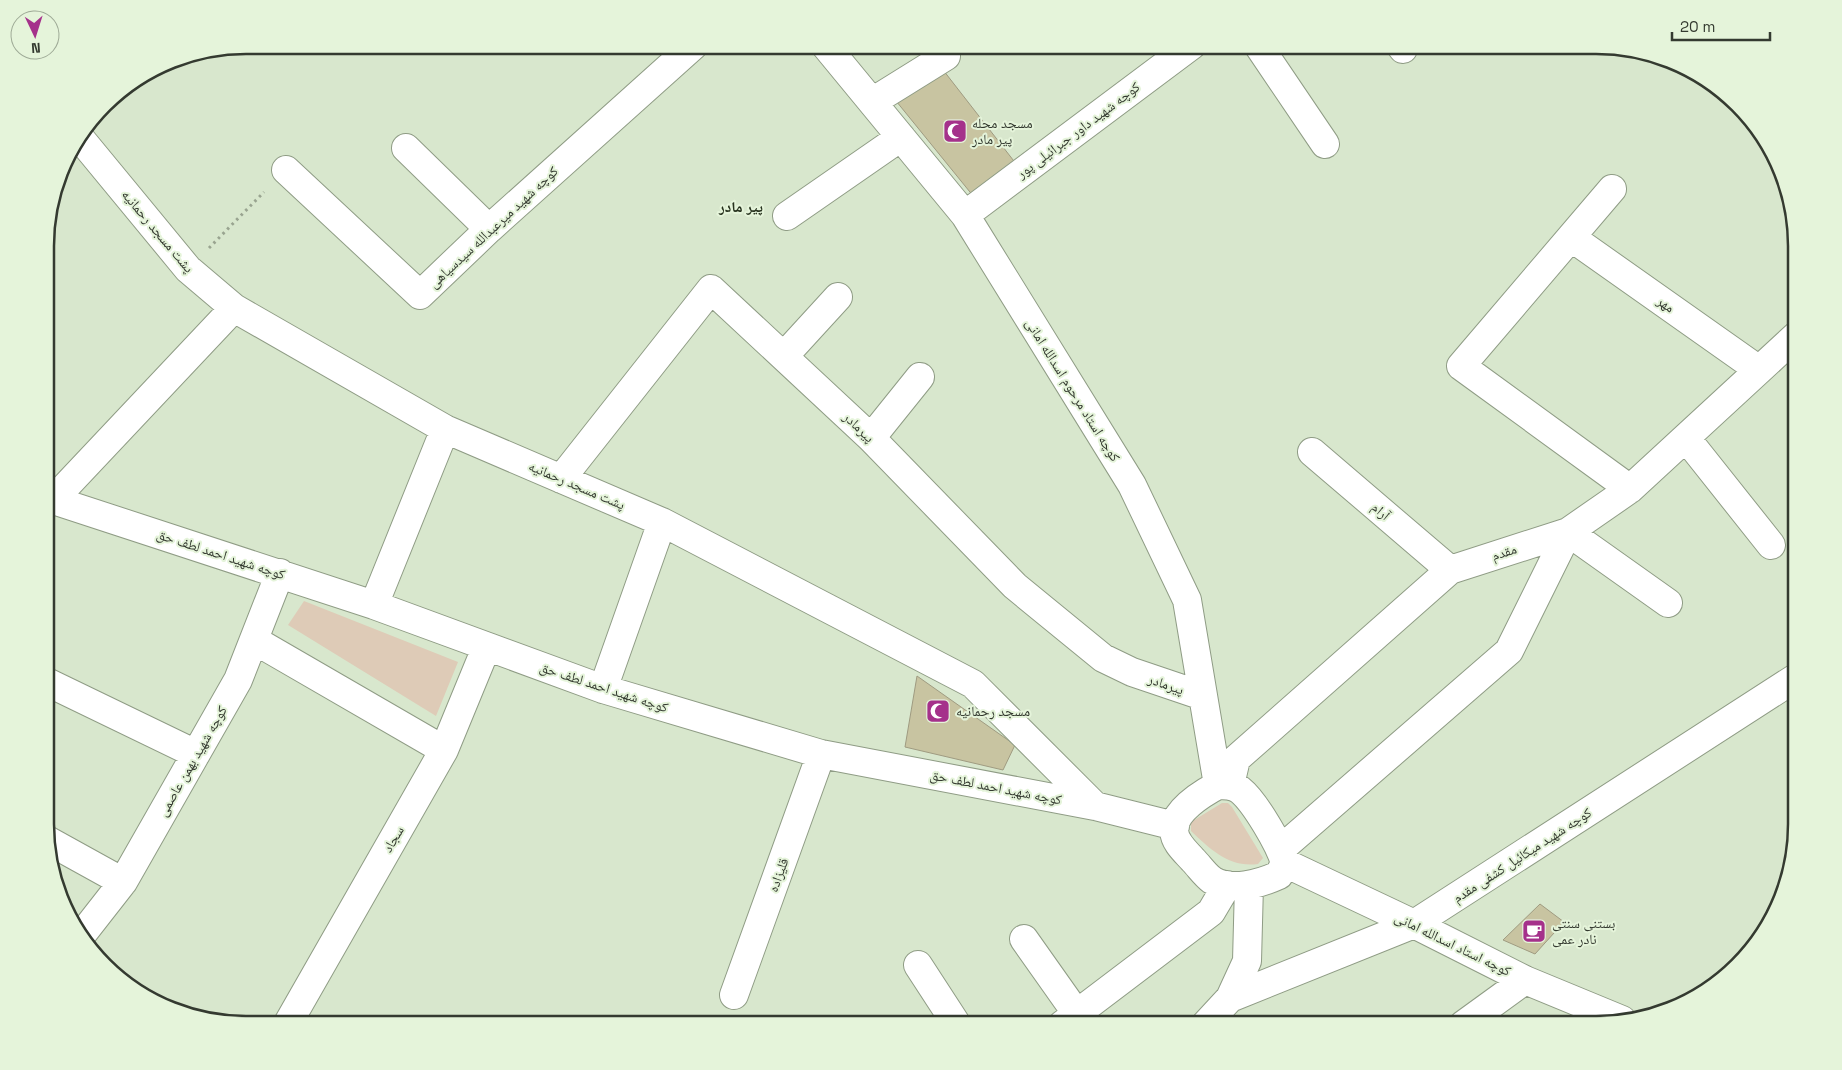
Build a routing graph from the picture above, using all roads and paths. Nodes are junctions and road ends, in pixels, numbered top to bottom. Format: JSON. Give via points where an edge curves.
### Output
{"nodes":[{"id":1,"x":684,"y":54,"type":"edge"},
{"id":2,"x":832,"y":54,"type":"edge"},
{"id":3,"x":1180,"y":54,"type":"edge"},
{"id":4,"x":1264,"y":54,"type":"edge"},
{"id":5,"x":946,"y":56,"type":"dead end"},
{"id":6,"x":872,"y":102,"type":"junction"},
{"id":7,"x":901,"y":136,"type":"junction"},
{"id":8,"x":84,"y":143,"type":"edge"},
{"id":9,"x":1325,"y":144,"type":"dead end"},
{"id":10,"x":406,"y":148,"type":"dead end"},
{"id":11,"x":286,"y":170,"type":"joint"},
{"id":12,"x":1612,"y":189,"type":"dead end"},
{"id":13,"x":966,"y":215,"type":"junction"},
{"id":14,"x":787,"y":216,"type":"dead end"},
{"id":15,"x":489,"y":229,"type":"junction"},
{"id":16,"x":1572,"y":238,"type":"junction"},
{"id":17,"x":188,"y":269,"type":"junction"},
{"id":18,"x":838,"y":297,"type":"dead end"},
{"id":19,"x":234,"y":308,"type":"junction"},
{"id":20,"x":1788,"y":343,"type":"edge"},
{"id":21,"x":784,"y":356,"type":"junction"},
{"id":22,"x":1759,"y":370,"type":"junction"},
{"id":23,"x":920,"y":377,"type":"dead end"},
{"id":24,"x":445,"y":429,"type":"junction"},
{"id":25,"x":871,"y":438,"type":"junction"},
{"id":26,"x":1686,"y":438,"type":"junction"},
{"id":27,"x":1312,"y":452,"type":"dead end"},
{"id":28,"x":561,"y":478,"type":"junction"},
{"id":29,"x":1630,"y":489,"type":"junction"},
{"id":30,"x":54,"y":495,"type":"edge"},
{"id":31,"x":54,"y":502,"type":"edge"},
{"id":32,"x":662,"y":522,"type":"junction"},
{"id":33,"x":1568,"y":532,"type":"junction"},
{"id":34,"x":1771,"y":546,"type":"dead end"},
{"id":35,"x":1450,"y":570,"type":"junction"},
{"id":36,"x":280,"y":573,"type":"junction"},
{"id":37,"x":1668,"y":603,"type":"dead end"},
{"id":38,"x":374,"y":605,"type":"junction"},
{"id":39,"x":254,"y":640,"type":"junction"},
{"id":40,"x":486,"y":648,"type":"junction"},
{"id":41,"x":1788,"y":683,"type":"edge"},
{"id":42,"x":54,"y":685,"type":"edge"},
{"id":43,"x":603,"y":689,"type":"junction"},
{"id":44,"x":1203,"y":696,"type":"junction"},
{"id":45,"x":444,"y":750,"type":"junction"},
{"id":46,"x":196,"y":754,"type":"junction"},
{"id":47,"x":821,"y":754,"type":"junction"},
{"id":48,"x":1224,"y":785,"type":"junction"},
{"id":49,"x":1095,"y":806,"type":"junction"},
{"id":50,"x":1175,"y":826,"type":"junction"},
{"id":51,"x":55,"y":844,"type":"edge"},
{"id":52,"x":1283,"y":856,"type":"junction"},
{"id":53,"x":123,"y":882,"type":"junction"},
{"id":54,"x":1238,"y":885,"type":"junction"},
{"id":55,"x":1414,"y":924,"type":"junction"},
{"id":56,"x":85,"y":930,"type":"edge"},
{"id":57,"x":1024,"y":939,"type":"dead end"},
{"id":58,"x":918,"y":964,"type":"dead end"},
{"id":59,"x":1525,"y":980,"type":"junction"},
{"id":60,"x":734,"y":995,"type":"dead end"},
{"id":61,"x":1230,"y":998,"type":"junction"},
{"id":62,"x":292,"y":1016,"type":"edge"},
{"id":63,"x":951,"y":1016,"type":"edge"},
{"id":64,"x":1067,"y":1016,"type":"edge"},
{"id":65,"x":1073,"y":1016,"type":"edge"},
{"id":66,"x":1213,"y":1016,"type":"edge"},
{"id":67,"x":1475,"y":1016,"type":"edge"},
{"id":68,"x":1612,"y":1016,"type":"edge"}],
"edges":[{"from":1,"to":15,"type":"street","name":"کوچه شهید میرعبدالله سیدسیاهی"},
{"from":2,"to":6,"type":"street","name":"کوچه استاد مرحوم اسدالله امانی"},
{"from":3,"to":13,"type":"street","name":"کوچه شهید داور جبرائیلی پور"},
{"from":4,"to":9,"type":"street"},
{"from":5,"to":6,"type":"street"},
{"from":6,"to":7,"type":"street","name":"کوچه استاد مرحوم اسدالله امانی"},
{"from":7,"to":13,"type":"street","name":"کوچه استاد مرحوم اسدالله امانی"},
{"from":7,"to":14,"type":"street"},
{"from":8,"to":17,"type":"street","name":"پشت مسجد رحمانیه"},
{"from":10,"to":15,"type":"street"},
{"from":11,"to":15,"type":"street","name":"کوچه شهید میرعبدالله سیدسیاهی","via":[[420,295]]},
{"from":11,"to":17,"type":"path"},
{"from":12,"to":16,"type":"street"},
{"from":13,"to":44,"type":"street","name":"کوچه استاد مرحوم اسدالله امانی","via":[[1132,485],[1187,600]]},
{"from":16,"to":22,"type":"street","name":"مهر"},
{"from":16,"to":29,"type":"street","via":[[1461,366]]},
{"from":17,"to":19,"type":"street","name":"پشت مسجد رحمانیه"},
{"from":18,"to":21,"type":"street"},
{"from":19,"to":24,"type":"street","name":"پشت مسجد رحمانیه"},
{"from":19,"to":30,"type":"street"},
{"from":20,"to":22,"type":"street","name":"مقدم"},
{"from":21,"to":25,"type":"street","name":"پیرمادر"},
{"from":21,"to":28,"type":"street","name":"پیرمادر","via":[[712,289]]},
{"from":22,"to":26,"type":"street","name":"مقدم"},
{"from":23,"to":25,"type":"street"},
{"from":24,"to":28,"type":"street","name":"پشت مسجد رحمانیه"},
{"from":24,"to":38,"type":"street"},
{"from":25,"to":44,"type":"street","name":"پیرمادر","via":[[1015,586],[1104,658],[1132,672]]},
{"from":26,"to":29,"type":"street","name":"مقدم"},
{"from":26,"to":34,"type":"street"},
{"from":27,"to":35,"type":"street","name":"آرام"},
{"from":28,"to":32,"type":"street","name":"پشت مسجد رحمانیه"},
{"from":29,"to":33,"type":"street","name":"مقدم"},
{"from":31,"to":36,"type":"street","name":"کوچه شهید احمد لطف حق"},
{"from":32,"to":43,"type":"street"},
{"from":32,"to":49,"type":"street","name":"پشت مسجد رحمانیه","via":[[973,684]]},
{"from":33,"to":35,"type":"street","name":"مقدم"},
{"from":33,"to":37,"type":"street"},
{"from":33,"to":52,"type":"street","via":[[1509,651]]},
{"from":35,"to":48,"type":"street","name":"مقدم","via":[[1236,759]]},
{"from":36,"to":38,"type":"street","name":"کوچه شهید احمد لطف حق"},
{"from":36,"to":39,"type":"street","name":"کوچه شهید بهمن عاصمی"},
{"from":38,"to":40,"type":"street","name":"کوچه شهید احمد لطف حق"},
{"from":39,"to":45,"type":"street"},
{"from":39,"to":46,"type":"street","name":"کوچه شهید بهمن عاصمی","via":[[238,680]]},
{"from":40,"to":43,"type":"street","name":"کوچه شهید احمد لطف حق"},
{"from":40,"to":45,"type":"street","name":"سجاد"},
{"from":41,"to":55,"type":"street","name":"کوچه شهید میکائیل کشفی مقدم"},
{"from":42,"to":46,"type":"street"},
{"from":43,"to":47,"type":"street","name":"کوچه شهید احمد لطف حق"},
{"from":44,"to":48,"type":"street","name":"کوچه استاد مرحوم اسدالله امانی"},
{"from":45,"to":62,"type":"street","name":"سجاد"},
{"from":46,"to":53,"type":"street","name":"کوچه شهید بهمن عاصمی"},
{"from":47,"to":49,"type":"street","name":"کوچه شهید احمد لطف حق"},
{"from":47,"to":60,"type":"street","name":"قلیزاده"},
{"from":48,"to":50,"type":"street","via":[[1182,812]]},
{"from":48,"to":52,"type":"street","via":[[1240,790],[1247,798]]},
{"from":49,"to":50,"type":"street","name":"کوچه شهید احمد لطف حق"},
{"from":50,"to":54,"type":"street","via":[[1179,844],[1212,880]]},
{"from":51,"to":53,"type":"street"},
{"from":52,"to":54,"type":"street","via":[[1279,875]]},
{"from":52,"to":55,"type":"street","name":"کوچه استاد اسدالله امانی"},
{"from":53,"to":56,"type":"street","name":"کوچه شهید بهمن عاصمی"},
{"from":54,"to":61,"type":"street","via":[[1247,961]]},
{"from":54,"to":65,"type":"street","via":[[1211,912]]},
{"from":55,"to":59,"type":"street","name":"کوچه استاد اسدالله امانی"},
{"from":55,"to":61,"type":"street","name":"کوچه شهید میکائیل کشفی مقدم"},
{"from":57,"to":64,"type":"street"},
{"from":58,"to":63,"type":"street"},
{"from":59,"to":67,"type":"street"},
{"from":59,"to":68,"type":"street","name":"کوچه استاد اسدالله امانی"},
{"from":61,"to":66,"type":"street"}]}
